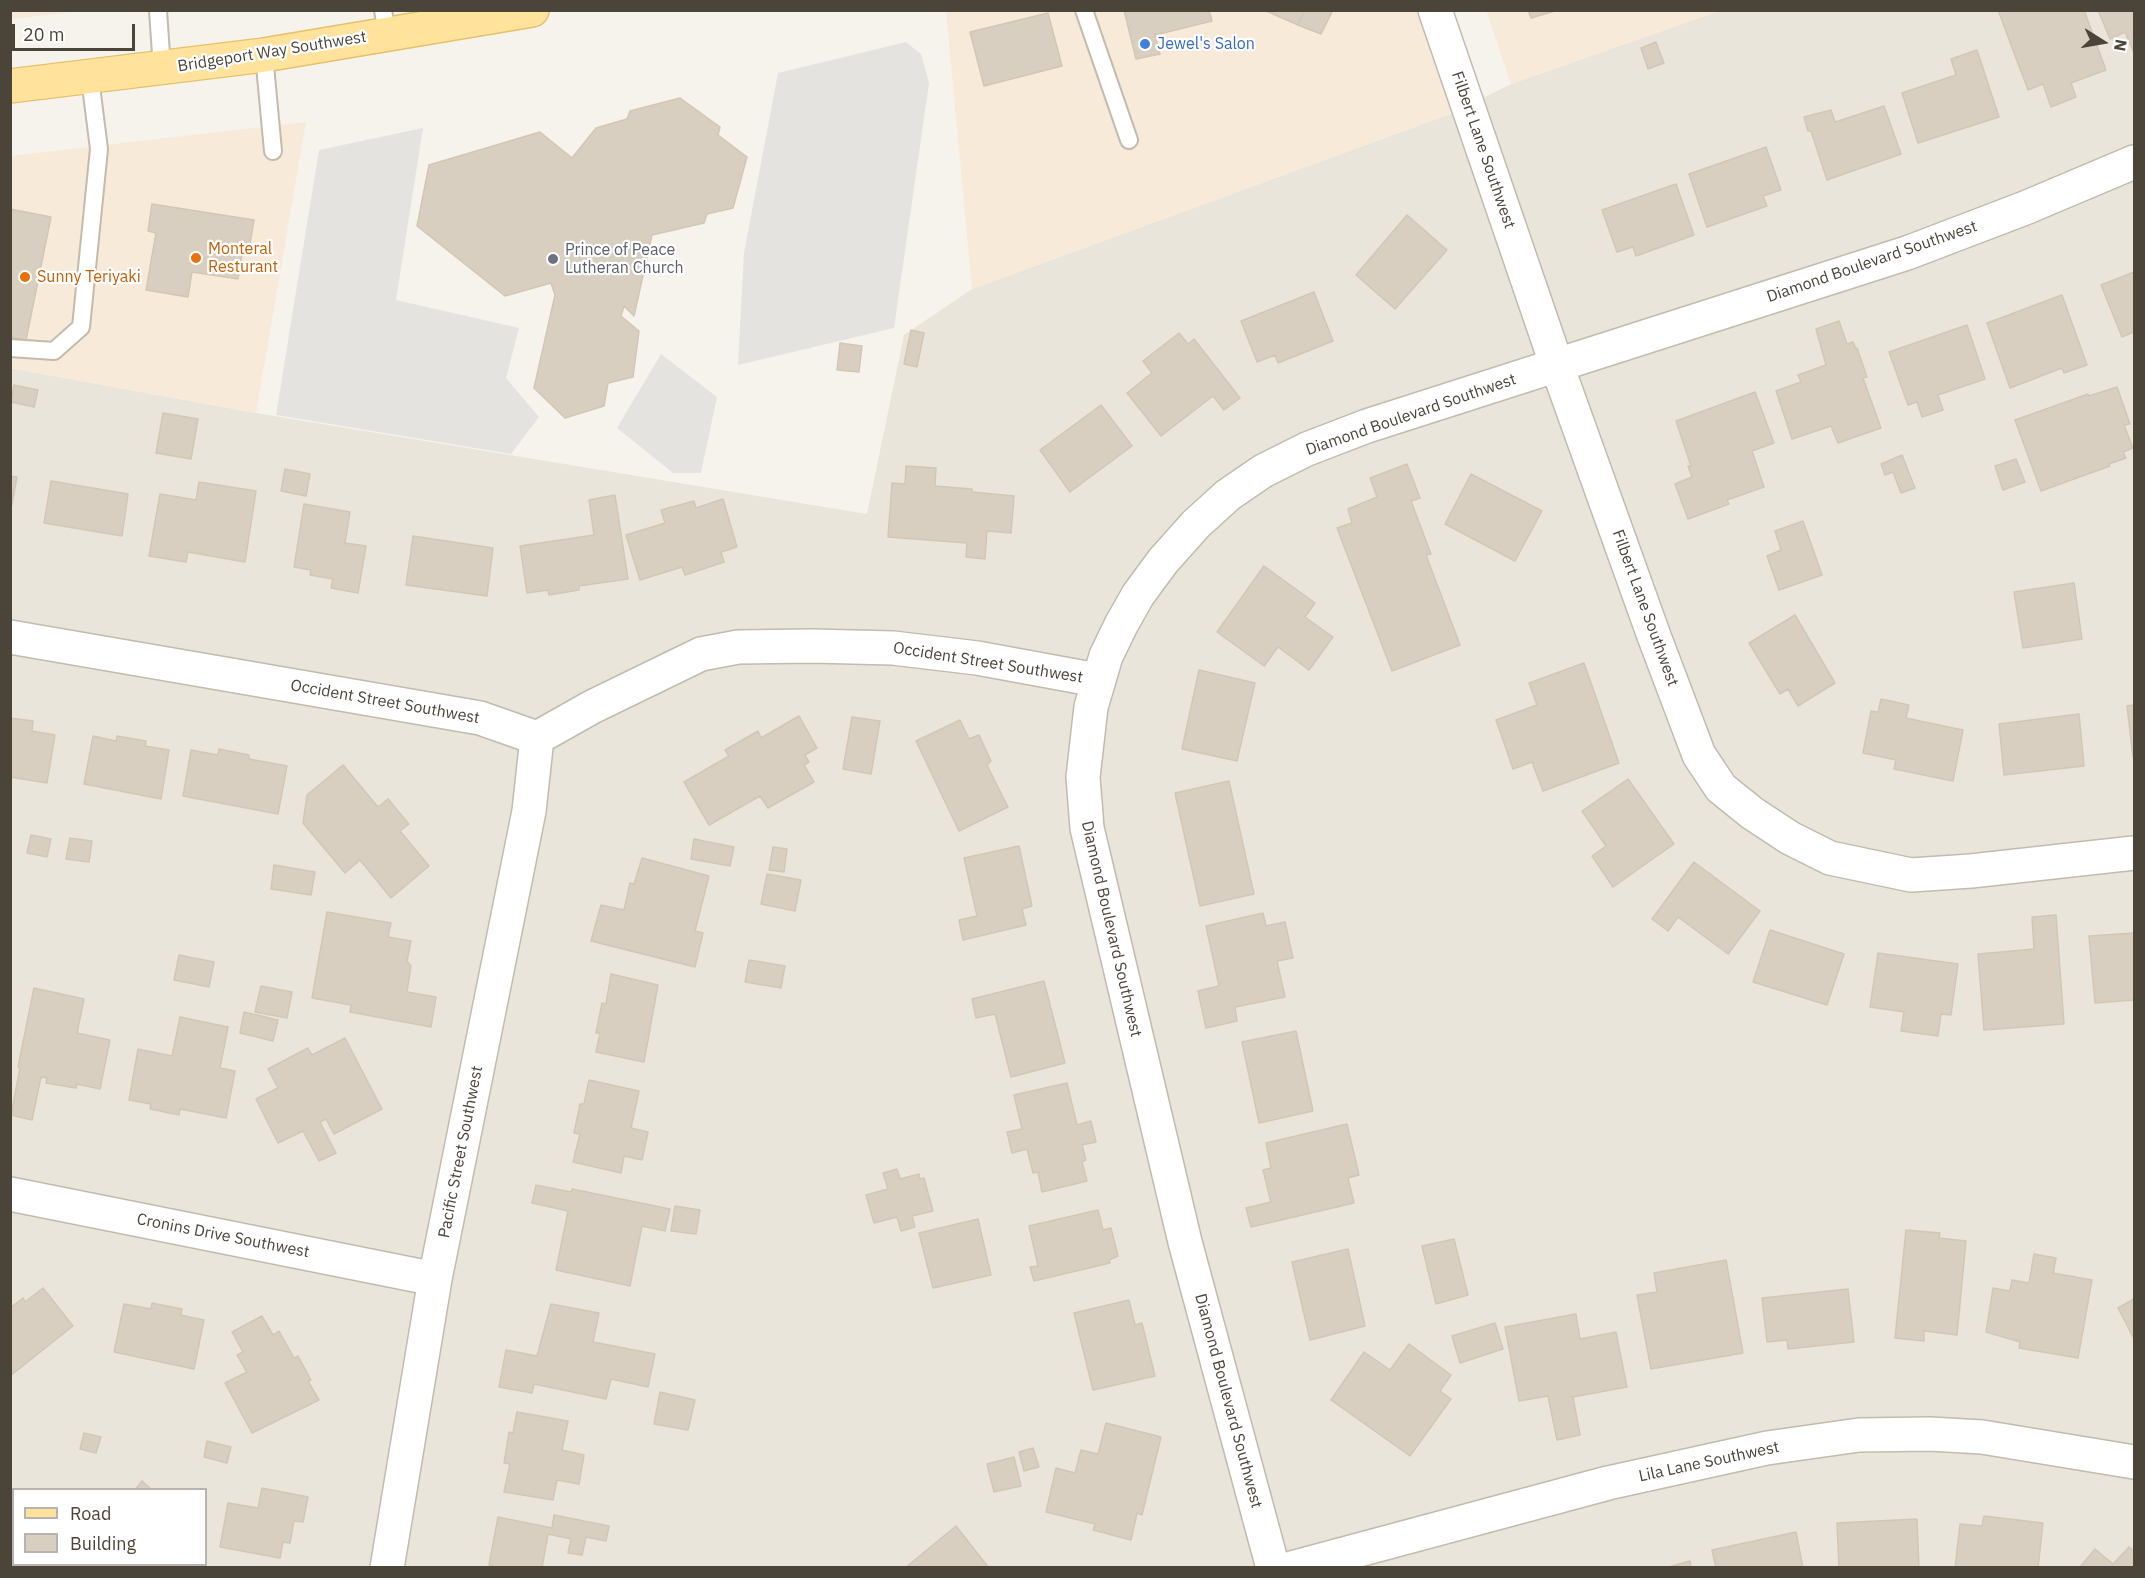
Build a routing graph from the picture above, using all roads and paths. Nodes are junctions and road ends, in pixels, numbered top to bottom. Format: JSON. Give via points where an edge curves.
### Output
{"nodes":[{"id":1,"x":158,"y":10,"type":"edge"},
{"id":2,"x":532,"y":10,"type":"edge"},
{"id":3,"x":1084,"y":10,"type":"edge"},
{"id":4,"x":1435,"y":10,"type":"edge"},
{"id":5,"x":385,"y":22,"type":"edge"},
{"id":6,"x":264,"y":55,"type":"junction"},
{"id":7,"x":162,"y":69,"type":"junction"},
{"id":8,"x":90,"y":78,"type":"junction"},
{"id":9,"x":10,"y":86,"type":"edge"},
{"id":10,"x":1129,"y":140,"type":"dead end"},
{"id":11,"x":273,"y":151,"type":"dead end"},
{"id":12,"x":2134,"y":162,"type":"edge"},
{"id":13,"x":10,"y":348,"type":"edge"},
{"id":14,"x":1557,"y":366,"type":"junction"},
{"id":15,"x":10,"y":637,"type":"edge"},
{"id":16,"x":1097,"y":680,"type":"junction"},
{"id":17,"x":537,"y":738,"type":"junction"},
{"id":18,"x":2134,"y":853,"type":"edge"},
{"id":19,"x":10,"y":1194,"type":"edge"},
{"id":20,"x":435,"y":1279,"type":"junction"},
{"id":21,"x":2134,"y":1462,"type":"edge"},
{"id":22,"x":387,"y":1568,"type":"edge"},
{"id":23,"x":1273,"y":1568,"type":"edge"},
{"id":24,"x":1292,"y":1568,"type":"edge"}],
"edges":[{"from":1,"to":7,"type":"lane"},
{"from":2,"to":5,"type":"main road","name":"Bridgeport Way Southwest"},
{"from":3,"to":10,"type":"lane"},
{"from":4,"to":14,"type":"street","name":"Filbert Lane Southwest"},
{"from":5,"to":6,"type":"main road","name":"Bridgeport Way Southwest"},
{"from":6,"to":7,"type":"main road","name":"Bridgeport Way Southwest"},
{"from":6,"to":11,"type":"lane"},
{"from":7,"to":8,"type":"main road","name":"Bridgeport Way Southwest"},
{"from":8,"to":9,"type":"main road","name":"Bridgeport Way Southwest"},
{"from":8,"to":13,"type":"lane","via":[[99,149],[81,327],[54,351]]},
{"from":12,"to":14,"type":"street","name":"Diamond Boulevard Southwest","via":[[1907,253]]},
{"from":14,"to":16,"type":"street","name":"Diamond Boulevard Southwest","via":[[1367,426],[1263,471],[1228,495],[1163,561],[1121,625]]},
{"from":14,"to":18,"type":"street","name":"Filbert Lane Southwest","via":[[1699,755],[1721,788],[1790,838],[1830,858],[1911,875]]},
{"from":15,"to":17,"type":"street","name":"Occident Street Southwest","via":[[480,718]]},
{"from":16,"to":17,"type":"street","name":"Occident Street Southwest","via":[[977,658],[893,648],[738,647],[701,654]]},
{"from":16,"to":23,"type":"street","name":"Diamond Boulevard Southwest","via":[[1083,777],[1091,851],[1185,1242]]},
{"from":17,"to":20,"type":"street","name":"Pacific Street Southwest","via":[[529,811]]},
{"from":19,"to":20,"type":"street","name":"Cronins Drive Southwest"},
{"from":20,"to":22,"type":"street","name":"Pacific Street Southwest"},
{"from":21,"to":24,"type":"street","name":"Lila Lane Southwest","via":[[1982,1437],[1859,1434],[1767,1448],[1608,1483]]}]}
